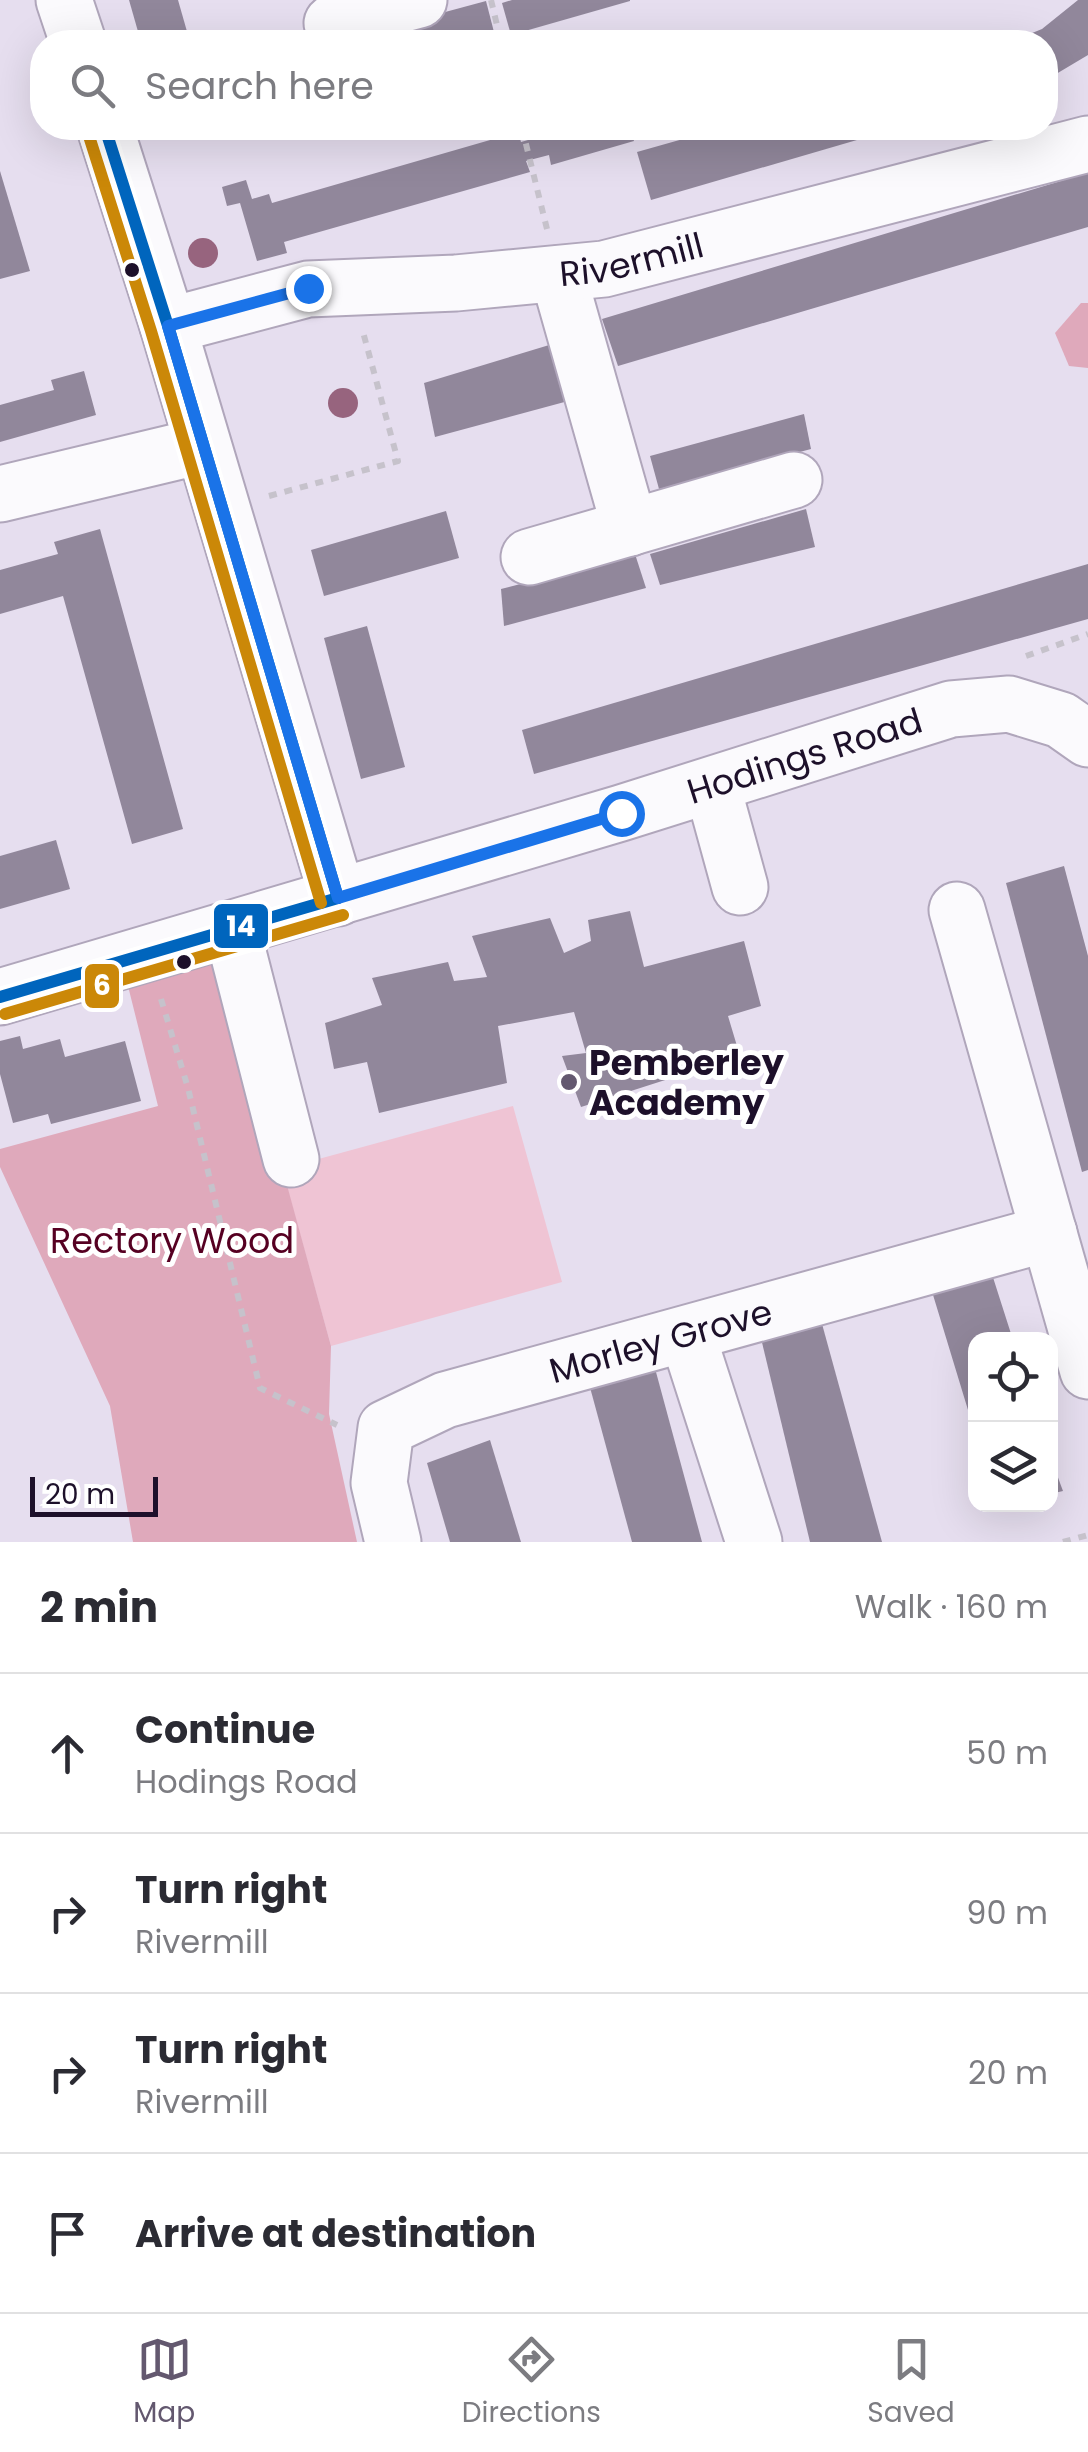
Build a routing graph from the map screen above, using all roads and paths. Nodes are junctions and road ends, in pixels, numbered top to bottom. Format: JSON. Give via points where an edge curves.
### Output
{"nodes":[{"id":1,"x":64,"y":0,"type":"edge"},
{"id":2,"x":419,"y":0,"type":"edge"},
{"id":3,"x":491,"y":0,"type":"edge"},
{"id":4,"x":332,"y":23,"type":"dead end"},
{"id":5,"x":74,"y":30,"type":"edge"},
{"id":6,"x":498,"y":30,"type":"edge"},
{"id":7,"x":108,"y":140,"type":"edge"},
{"id":8,"x":525,"y":140,"type":"edge"},
{"id":9,"x":1088,"y":144,"type":"edge"},
{"id":10,"x":558,"y":274,"type":"junction"},
{"id":11,"x":351,"y":287,"type":"junction"},
{"id":12,"x":168,"y":326,"type":"junction"},
{"id":13,"x":201,"y":446,"type":"junction"},
{"id":14,"x":794,"y":480,"type":"dead end"},
{"id":15,"x":0,"y":494,"type":"edge"},
{"id":16,"x":274,"y":494,"type":"dead end"},
{"id":17,"x":630,"y":528,"type":"junction"},
{"id":18,"x":529,"y":557,"type":"dead end"},
{"id":19,"x":1088,"y":739,"type":"edge"},
{"id":20,"x":712,"y":785,"type":"junction"},
{"id":21,"x":740,"y":887,"type":"dead end"},
{"id":22,"x":338,"y":898,"type":"junction"},
{"id":23,"x":957,"y":910,"type":"dead end"},
{"id":24,"x":232,"y":928,"type":"junction"},
{"id":25,"x":147,"y":954,"type":"junction"},
{"id":26,"x":0,"y":997,"type":"edge"},
{"id":27,"x":291,"y":1158,"type":"dead end"},
{"id":28,"x":1049,"y":1233,"type":"junction"},
{"id":29,"x":687,"y":1334,"type":"junction"},
{"id":30,"x":1088,"y":1371,"type":"edge"},
{"id":31,"x":384,"y":1447,"type":"junction"},
{"id":32,"x":1088,"y":1534,"type":"edge"},
{"id":33,"x":394,"y":1542,"type":"edge"},
{"id":34,"x":754,"y":1542,"type":"edge"},
{"id":35,"x":1062,"y":1542,"type":"edge"}],
"edges":[{"from":1,"to":5,"type":"street"},
{"from":2,"to":4,"type":"street"},
{"from":3,"to":6,"type":"path"},
{"from":7,"to":12,"type":"street"},
{"from":8,"to":10,"type":"path"},
{"from":9,"to":10,"type":"street","name":"Rivermill","via":[[604,269]]},
{"from":10,"to":11,"type":"street","name":"Rivermill"},
{"from":10,"to":17,"type":"street"},
{"from":11,"to":12,"type":"street","name":"Rivermill","via":[[308,288]]},
{"from":11,"to":16,"type":"path","via":[[398,461]]},
{"from":12,"to":13,"type":"street"},
{"from":13,"to":15,"type":"street"},
{"from":13,"to":22,"type":"street"},
{"from":14,"to":17,"type":"street"},
{"from":17,"to":18,"type":"street"},
{"from":19,"to":20,"type":"street","name":"Hodings Road","via":[[1061,720],[1009,704],[951,709]]},
{"from":20,"to":21,"type":"street"},
{"from":20,"to":22,"type":"street","name":"Hodings Road"},
{"from":22,"to":24,"type":"street","name":"Hodings Road"},
{"from":23,"to":28,"type":"street"},
{"from":24,"to":25,"type":"street","name":"Hodings Road"},
{"from":24,"to":27,"type":"street"},
{"from":25,"to":26,"type":"street","name":"Hodings Road"},
{"from":25,"to":31,"type":"path","via":[[188,1088],[260,1388]]},
{"from":28,"to":29,"type":"street","name":"Morley Grove"},
{"from":28,"to":30,"type":"street"},
{"from":29,"to":31,"type":"street","name":"Morley Grove","via":[[445,1400],[386,1428]]},
{"from":29,"to":34,"type":"street"},
{"from":31,"to":33,"type":"street","via":[[379,1484]]},
{"from":32,"to":35,"type":"path"}]}
